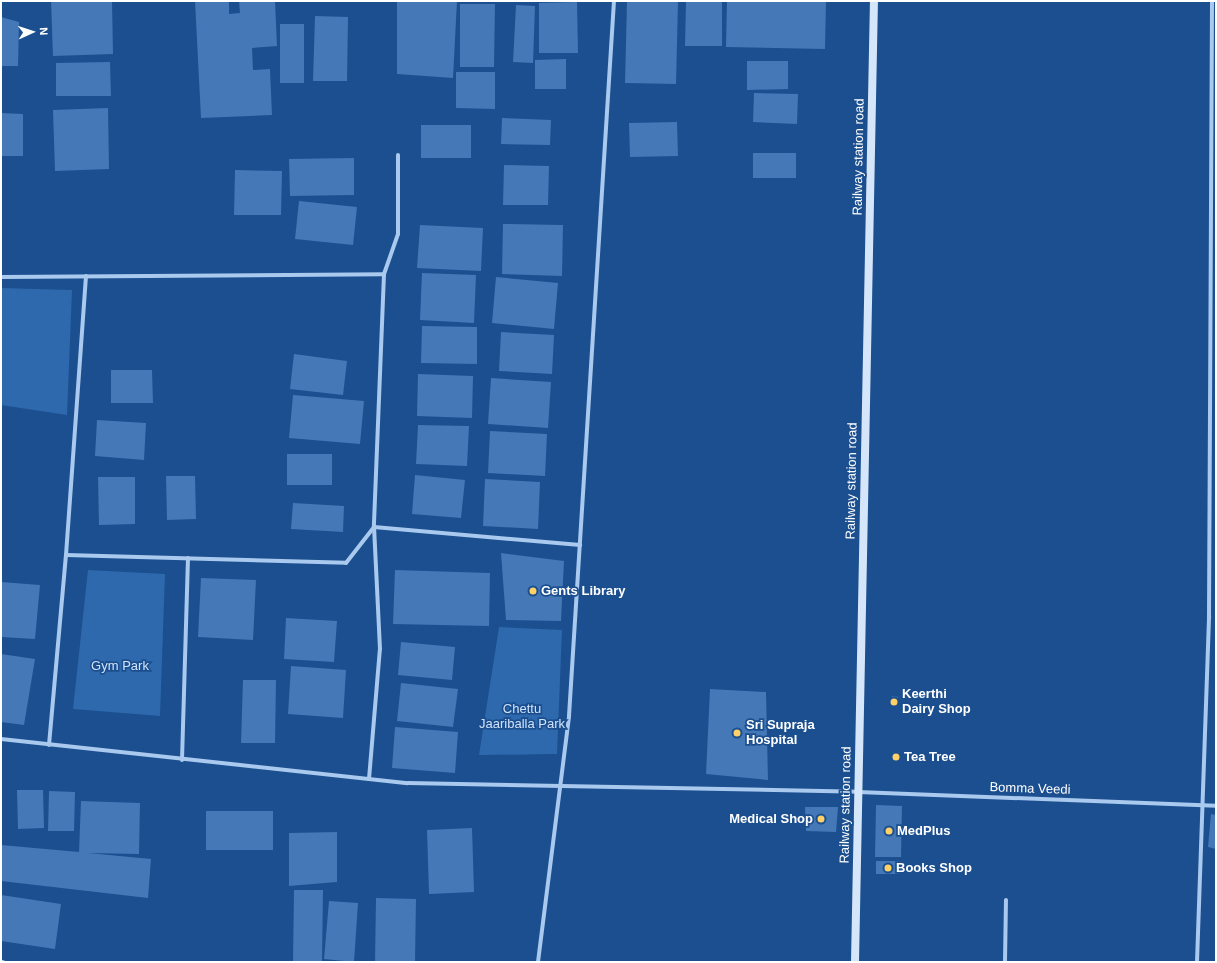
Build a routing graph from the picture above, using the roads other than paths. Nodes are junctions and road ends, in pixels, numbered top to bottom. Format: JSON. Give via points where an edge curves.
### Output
{"nodes":[{"id":1,"x":614,"y":1,"type":"edge"},
{"id":2,"x":874,"y":1,"type":"edge"},
{"id":3,"x":1212,"y":1,"type":"edge"},
{"id":4,"x":398,"y":155,"type":"dead end"},
{"id":5,"x":384,"y":274,"type":"junction"},
{"id":6,"x":86,"y":276,"type":"junction"},
{"id":7,"x":1,"y":277,"type":"edge"},
{"id":8,"x":374,"y":526,"type":"junction"},
{"id":9,"x":580,"y":545,"type":"junction"},
{"id":10,"x":66,"y":555,"type":"junction"},
{"id":11,"x":188,"y":558,"type":"junction"},
{"id":12,"x":1,"y":739,"type":"edge"},
{"id":13,"x":49,"y":745,"type":"junction"},
{"id":14,"x":182,"y":760,"type":"junction"},
{"id":15,"x":369,"y":780,"type":"junction"},
{"id":16,"x":560,"y":787,"type":"junction"},
{"id":17,"x":858,"y":792,"type":"junction"},
{"id":18,"x":1201,"y":806,"type":"junction"},
{"id":19,"x":1216,"y":806,"type":"edge"},
{"id":20,"x":1006,"y":900,"type":"dead end"},
{"id":21,"x":538,"y":962,"type":"edge"},
{"id":22,"x":855,"y":962,"type":"edge"},
{"id":23,"x":1005,"y":962,"type":"edge"},
{"id":24,"x":1197,"y":962,"type":"edge"}],
"edges":[{"from":1,"to":9,"type":"street"},
{"from":2,"to":17,"type":"street","name":"Railway station road"},
{"from":3,"to":18,"type":"street","via":[[1209,616]]},
{"from":4,"to":5,"type":"street","via":[[398,234]]},
{"from":5,"to":6,"type":"street"},
{"from":5,"to":8,"type":"street"},
{"from":6,"to":7,"type":"street"},
{"from":6,"to":10,"type":"street"},
{"from":8,"to":9,"type":"street"},
{"from":8,"to":11,"type":"street","via":[[346,563]]},
{"from":8,"to":15,"type":"street","via":[[380,650]]},
{"from":9,"to":16,"type":"street","via":[[569,716]]},
{"from":10,"to":11,"type":"street"},
{"from":10,"to":13,"type":"street"},
{"from":11,"to":14,"type":"street"},
{"from":12,"to":13,"type":"street","name":"Bomma Veedi"},
{"from":13,"to":14,"type":"street","name":"Bomma Veedi"},
{"from":14,"to":15,"type":"street","name":"Bomma Veedi"},
{"from":15,"to":16,"type":"street","name":"Bomma Veedi"},
{"from":16,"to":17,"type":"street","name":"Bomma Veedi"},
{"from":16,"to":21,"type":"street"},
{"from":17,"to":18,"type":"street","name":"Bomma Veedi"},
{"from":17,"to":22,"type":"street","name":"Railway station road"},
{"from":18,"to":19,"type":"street","name":"Bomma Veedi"},
{"from":18,"to":24,"type":"street"},
{"from":20,"to":23,"type":"street"}]}
